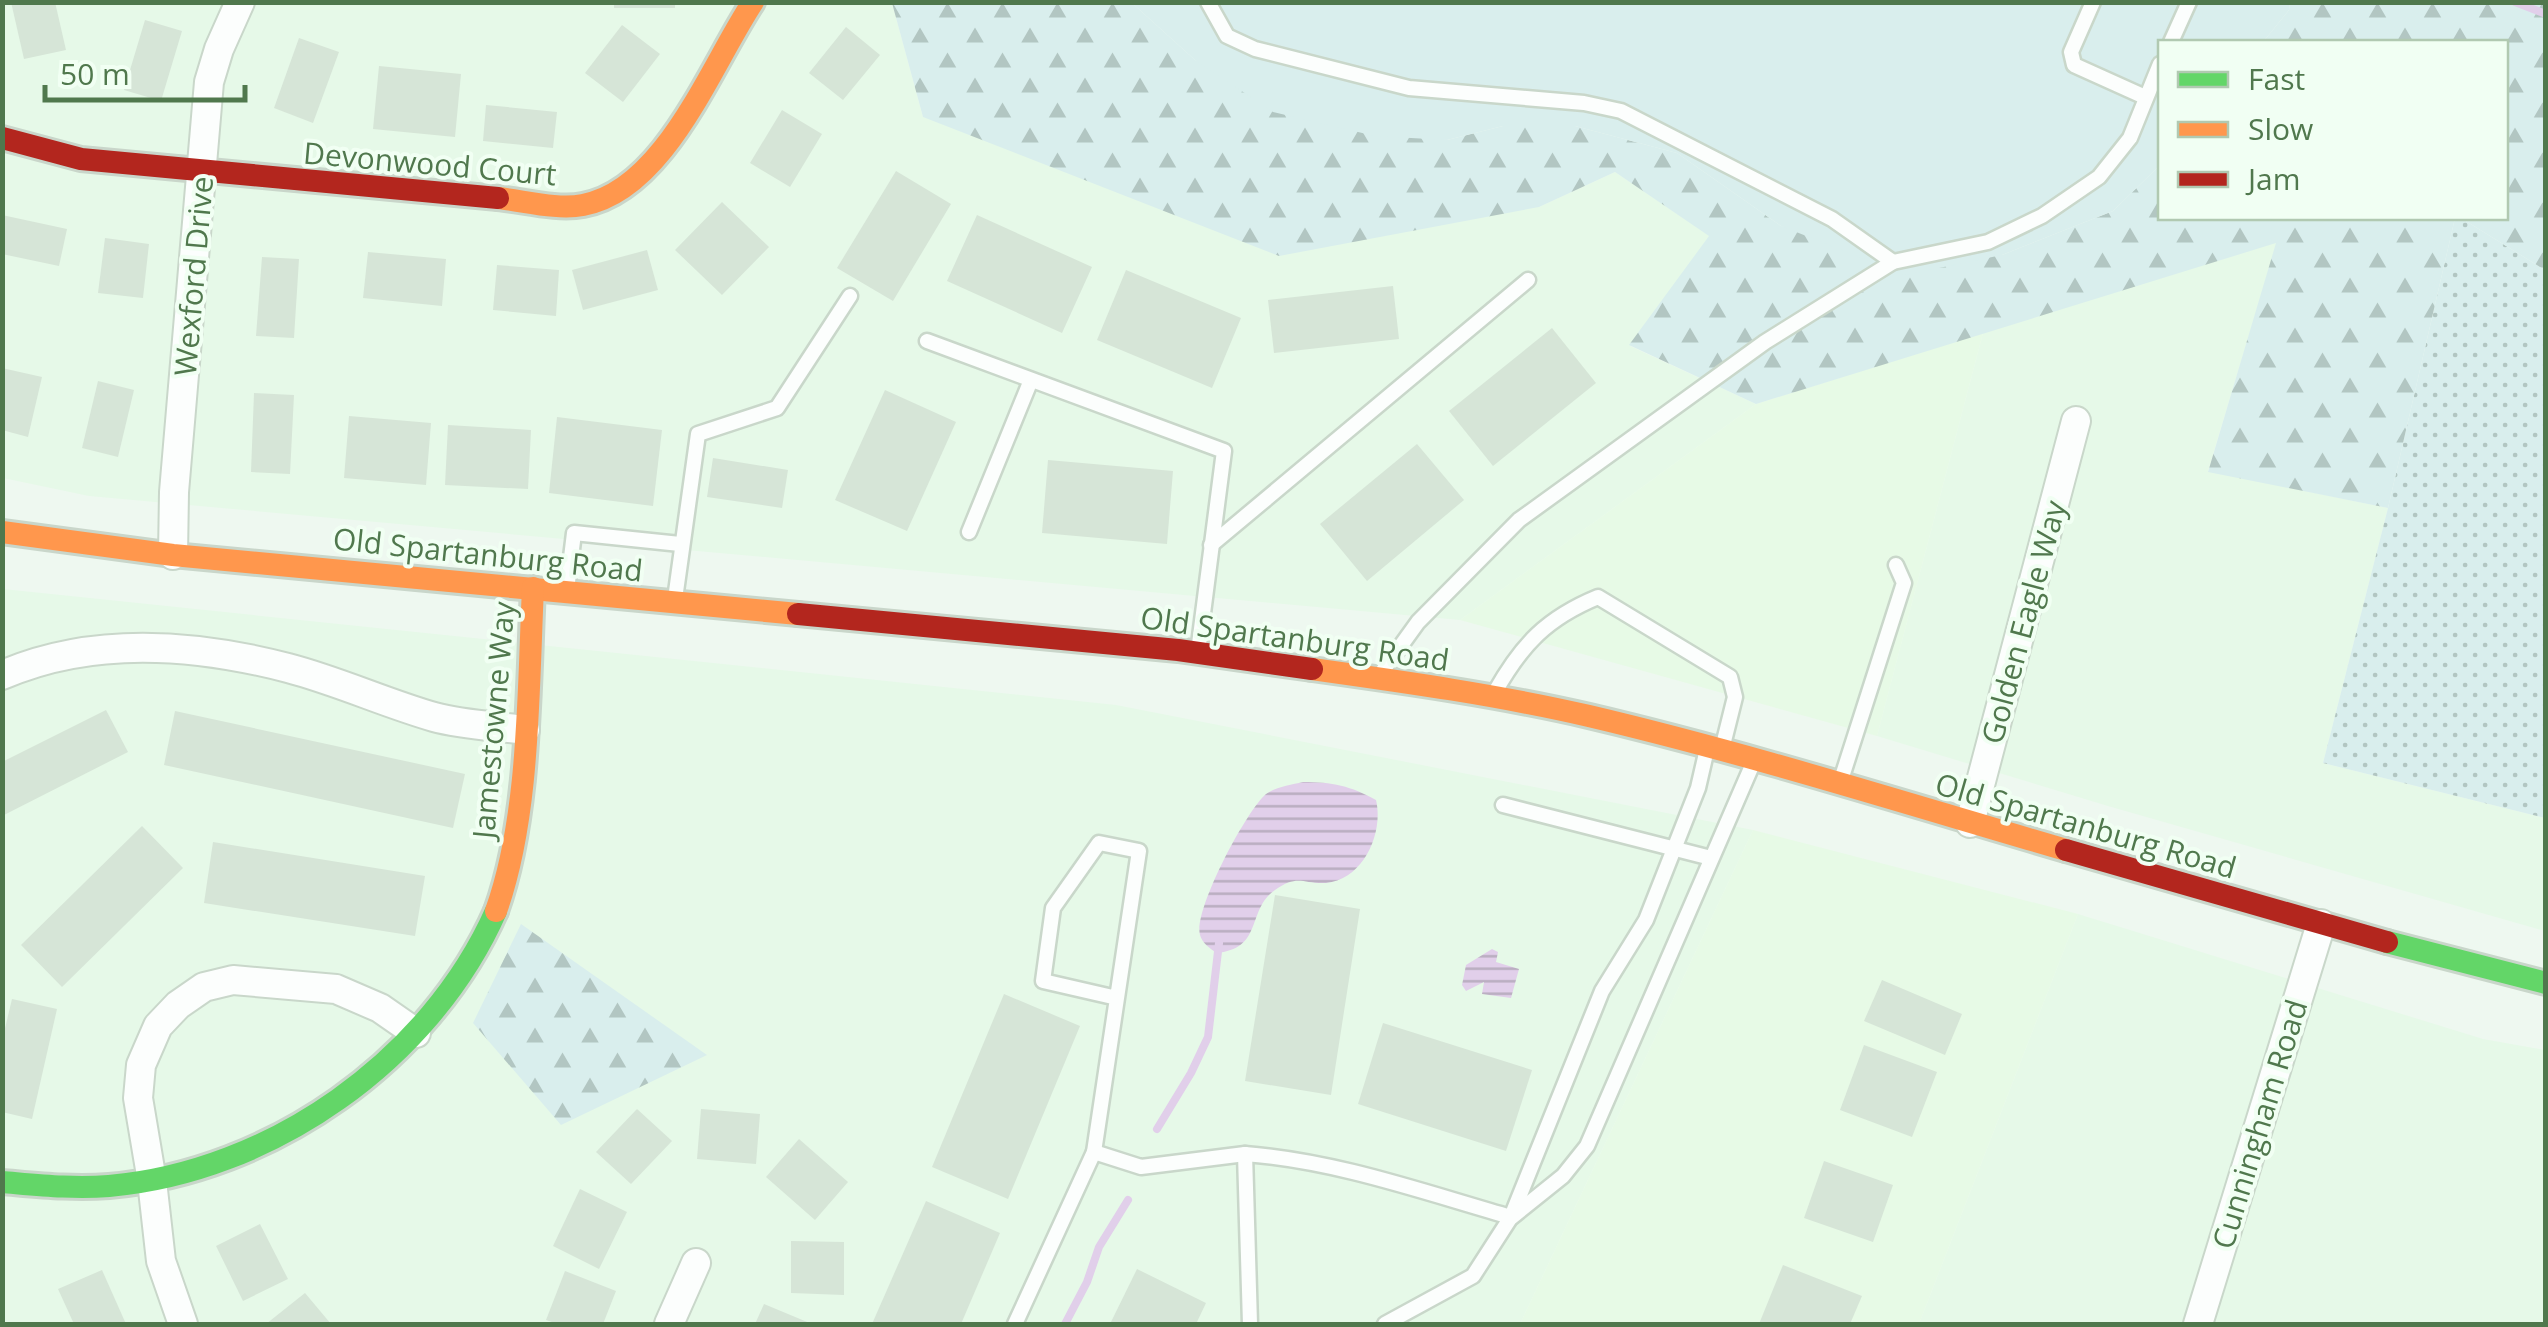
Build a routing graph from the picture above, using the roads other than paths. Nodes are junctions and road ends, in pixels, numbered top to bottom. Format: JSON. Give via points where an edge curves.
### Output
{"nodes":[{"id":1,"x":240,"y":2,"type":"edge"},
{"id":2,"x":754,"y":2,"type":"edge"},
{"id":3,"x":1208,"y":2,"type":"edge"},
{"id":4,"x":2094,"y":2,"type":"edge"},
{"id":5,"x":2189,"y":2,"type":"edge"},
{"id":6,"x":2171,"y":40,"type":"edge"},
{"id":7,"x":2158,"y":68,"type":"edge"},
{"id":8,"x":2145,"y":97,"type":"junction"},
{"id":9,"x":2,"y":138,"type":"edge"},
{"id":10,"x":202,"y":171,"type":"junction"},
{"id":11,"x":1893,"y":262,"type":"junction"},
{"id":12,"x":1528,"y":280,"type":"dead end"},
{"id":13,"x":850,"y":296,"type":"dead end"},
{"id":14,"x":927,"y":341,"type":"dead end"},
{"id":15,"x":1031,"y":380,"type":"junction"},
{"id":16,"x":2076,"y":422,"type":"dead end"},
{"id":17,"x":2,"y":532,"type":"edge"},
{"id":18,"x":969,"y":532,"type":"dead end"},
{"id":19,"x":680,"y":544,"type":"junction"},
{"id":20,"x":1211,"y":545,"type":"junction"},
{"id":21,"x":173,"y":555,"type":"junction"},
{"id":22,"x":1896,"y":566,"type":"dead end"},
{"id":23,"x":533,"y":588,"type":"junction"},
{"id":24,"x":567,"y":593,"type":"junction"},
{"id":25,"x":675,"y":602,"type":"junction"},
{"id":26,"x":1198,"y":653,"type":"junction"},
{"id":27,"x":2,"y":676,"type":"edge"},
{"id":28,"x":1379,"y":676,"type":"junction"},
{"id":29,"x":1493,"y":696,"type":"junction"},
{"id":30,"x":525,"y":730,"type":"junction"},
{"id":31,"x":1715,"y":748,"type":"junction"},
{"id":32,"x":1754,"y":759,"type":"junction"},
{"id":33,"x":1840,"y":784,"type":"junction"},
{"id":34,"x":1503,"y":805,"type":"dead end"},
{"id":35,"x":1970,"y":823,"type":"junction"},
{"id":36,"x":1674,"y":848,"type":"junction"},
{"id":37,"x":1711,"y":858,"type":"junction"},
{"id":38,"x":2321,"y":924,"type":"junction"},
{"id":39,"x":2546,"y":983,"type":"edge"},
{"id":40,"x":1117,"y":998,"type":"junction"},
{"id":41,"x":416,"y":1033,"type":"junction"},
{"id":42,"x":1094,"y":1152,"type":"junction"},
{"id":43,"x":1245,"y":1154,"type":"junction"},
{"id":44,"x":152,"y":1181,"type":"junction"},
{"id":45,"x":2,"y":1182,"type":"edge"},
{"id":46,"x":1511,"y":1218,"type":"junction"},
{"id":47,"x":696,"y":1264,"type":"dead end"},
{"id":48,"x":183,"y":1324,"type":"edge"},
{"id":49,"x":668,"y":1324,"type":"edge"},
{"id":50,"x":1015,"y":1324,"type":"edge"},
{"id":51,"x":1250,"y":1324,"type":"edge"},
{"id":52,"x":1385,"y":1324,"type":"edge"},
{"id":53,"x":2198,"y":1324,"type":"edge"}],
"edges":[{"from":1,"to":10,"type":"street","name":"Wexford Drive","via":[[209,82]]},
{"from":2,"to":10,"type":"main road","name":"Devonwood Court","via":[[654,160],[606,199],[567,206]]},
{"from":3,"to":11,"type":"lane","via":[[1228,36],[1255,49],[1409,88],[1621,111],[1832,219]]},
{"from":4,"to":8,"type":"lane","via":[[2071,52],[2074,65]]},
{"from":5,"to":6,"type":"lane"},
{"from":7,"to":8,"type":"lane"},
{"from":8,"to":11,"type":"lane","via":[[2130,138],[2099,176],[2042,216],[1988,242]]},
{"from":9,"to":10,"type":"main road","name":"Devonwood Court","via":[[81,159]]},
{"from":10,"to":21,"type":"street","name":"Wexford Drive"},
{"from":11,"to":28,"type":"lane","via":[[1765,342],[1518,520],[1418,622]]},
{"from":12,"to":20,"type":"lane"},
{"from":13,"to":19,"type":"lane","via":[[777,408],[698,434]]},
{"from":14,"to":15,"type":"lane"},
{"from":15,"to":18,"type":"lane"},
{"from":15,"to":20,"type":"lane","via":[[1224,451]]},
{"from":16,"to":35,"type":"street","name":"Golden Eagle Way"},
{"from":17,"to":21,"type":"main road","name":"Old Spartanburg Road"},
{"from":19,"to":24,"type":"lane","via":[[574,533]]},
{"from":19,"to":25,"type":"lane"},
{"from":20,"to":26,"type":"lane"},
{"from":21,"to":23,"type":"main road","name":"Old Spartanburg Road"},
{"from":22,"to":33,"type":"lane","via":[[1904,583]]},
{"from":23,"to":24,"type":"main road","name":"Old Spartanburg Road"},
{"from":23,"to":30,"type":"main road","name":"Jamestowne Way"},
{"from":24,"to":25,"type":"main road","name":"Old Spartanburg Road"},
{"from":25,"to":26,"type":"main road","name":"Old Spartanburg Road"},
{"from":26,"to":28,"type":"main road","name":"Old Spartanburg Road"},
{"from":27,"to":30,"type":"street","via":[[79,652],[202,651],[289,668],[438,718]]},
{"from":28,"to":29,"type":"main road","name":"Old Spartanburg Road"},
{"from":29,"to":31,"type":"main road","name":"Old Spartanburg Road"},
{"from":29,"to":31,"type":"lane","via":[[1512,662],[1555,617],[1598,597],[1730,678],[1735,697]]},
{"from":30,"to":41,"type":"main road","name":"Jamestowne Way","via":[[523,795],[497,910],[462,976]]},
{"from":31,"to":32,"type":"main road","name":"Old Spartanburg Road"},
{"from":31,"to":36,"type":"lane"},
{"from":32,"to":33,"type":"main road","name":"Old Spartanburg Road"},
{"from":32,"to":37,"type":"lane"},
{"from":33,"to":35,"type":"main road","name":"Old Spartanburg Road"},
{"from":34,"to":36,"type":"lane"},
{"from":35,"to":38,"type":"main road","name":"Old Spartanburg Road"},
{"from":36,"to":37,"type":"lane"},
{"from":36,"to":46,"type":"lane","via":[[1646,920],[1602,992]]},
{"from":37,"to":46,"type":"lane","via":[[1587,1146],[1563,1176]]},
{"from":38,"to":39,"type":"main road","name":"Old Spartanburg Road"},
{"from":38,"to":53,"type":"street","name":"Cunningham Road"},
{"from":40,"to":40,"type":"lane","via":[[1139,852],[1100,843],[1053,908],[1043,982]]},
{"from":40,"to":42,"type":"lane"},
{"from":41,"to":44,"type":"main road","name":"Jamestowne Way","via":[[361,1084],[279,1137],[212,1166]]},
{"from":41,"to":44,"type":"street","via":[[336,988],[234,980],[204,987],[158,1026],[141,1065],[138,1098]]},
{"from":42,"to":43,"type":"lane","via":[[1141,1167]]},
{"from":42,"to":50,"type":"lane"},
{"from":43,"to":46,"type":"lane","via":[[1346,1169]]},
{"from":43,"to":51,"type":"lane"},
{"from":44,"to":45,"type":"main road","name":"Jamestowne Way","via":[[80,1188]]},
{"from":44,"to":48,"type":"street","via":[[161,1261]]},
{"from":46,"to":52,"type":"lane","via":[[1473,1276]]},
{"from":47,"to":49,"type":"street"}]}
